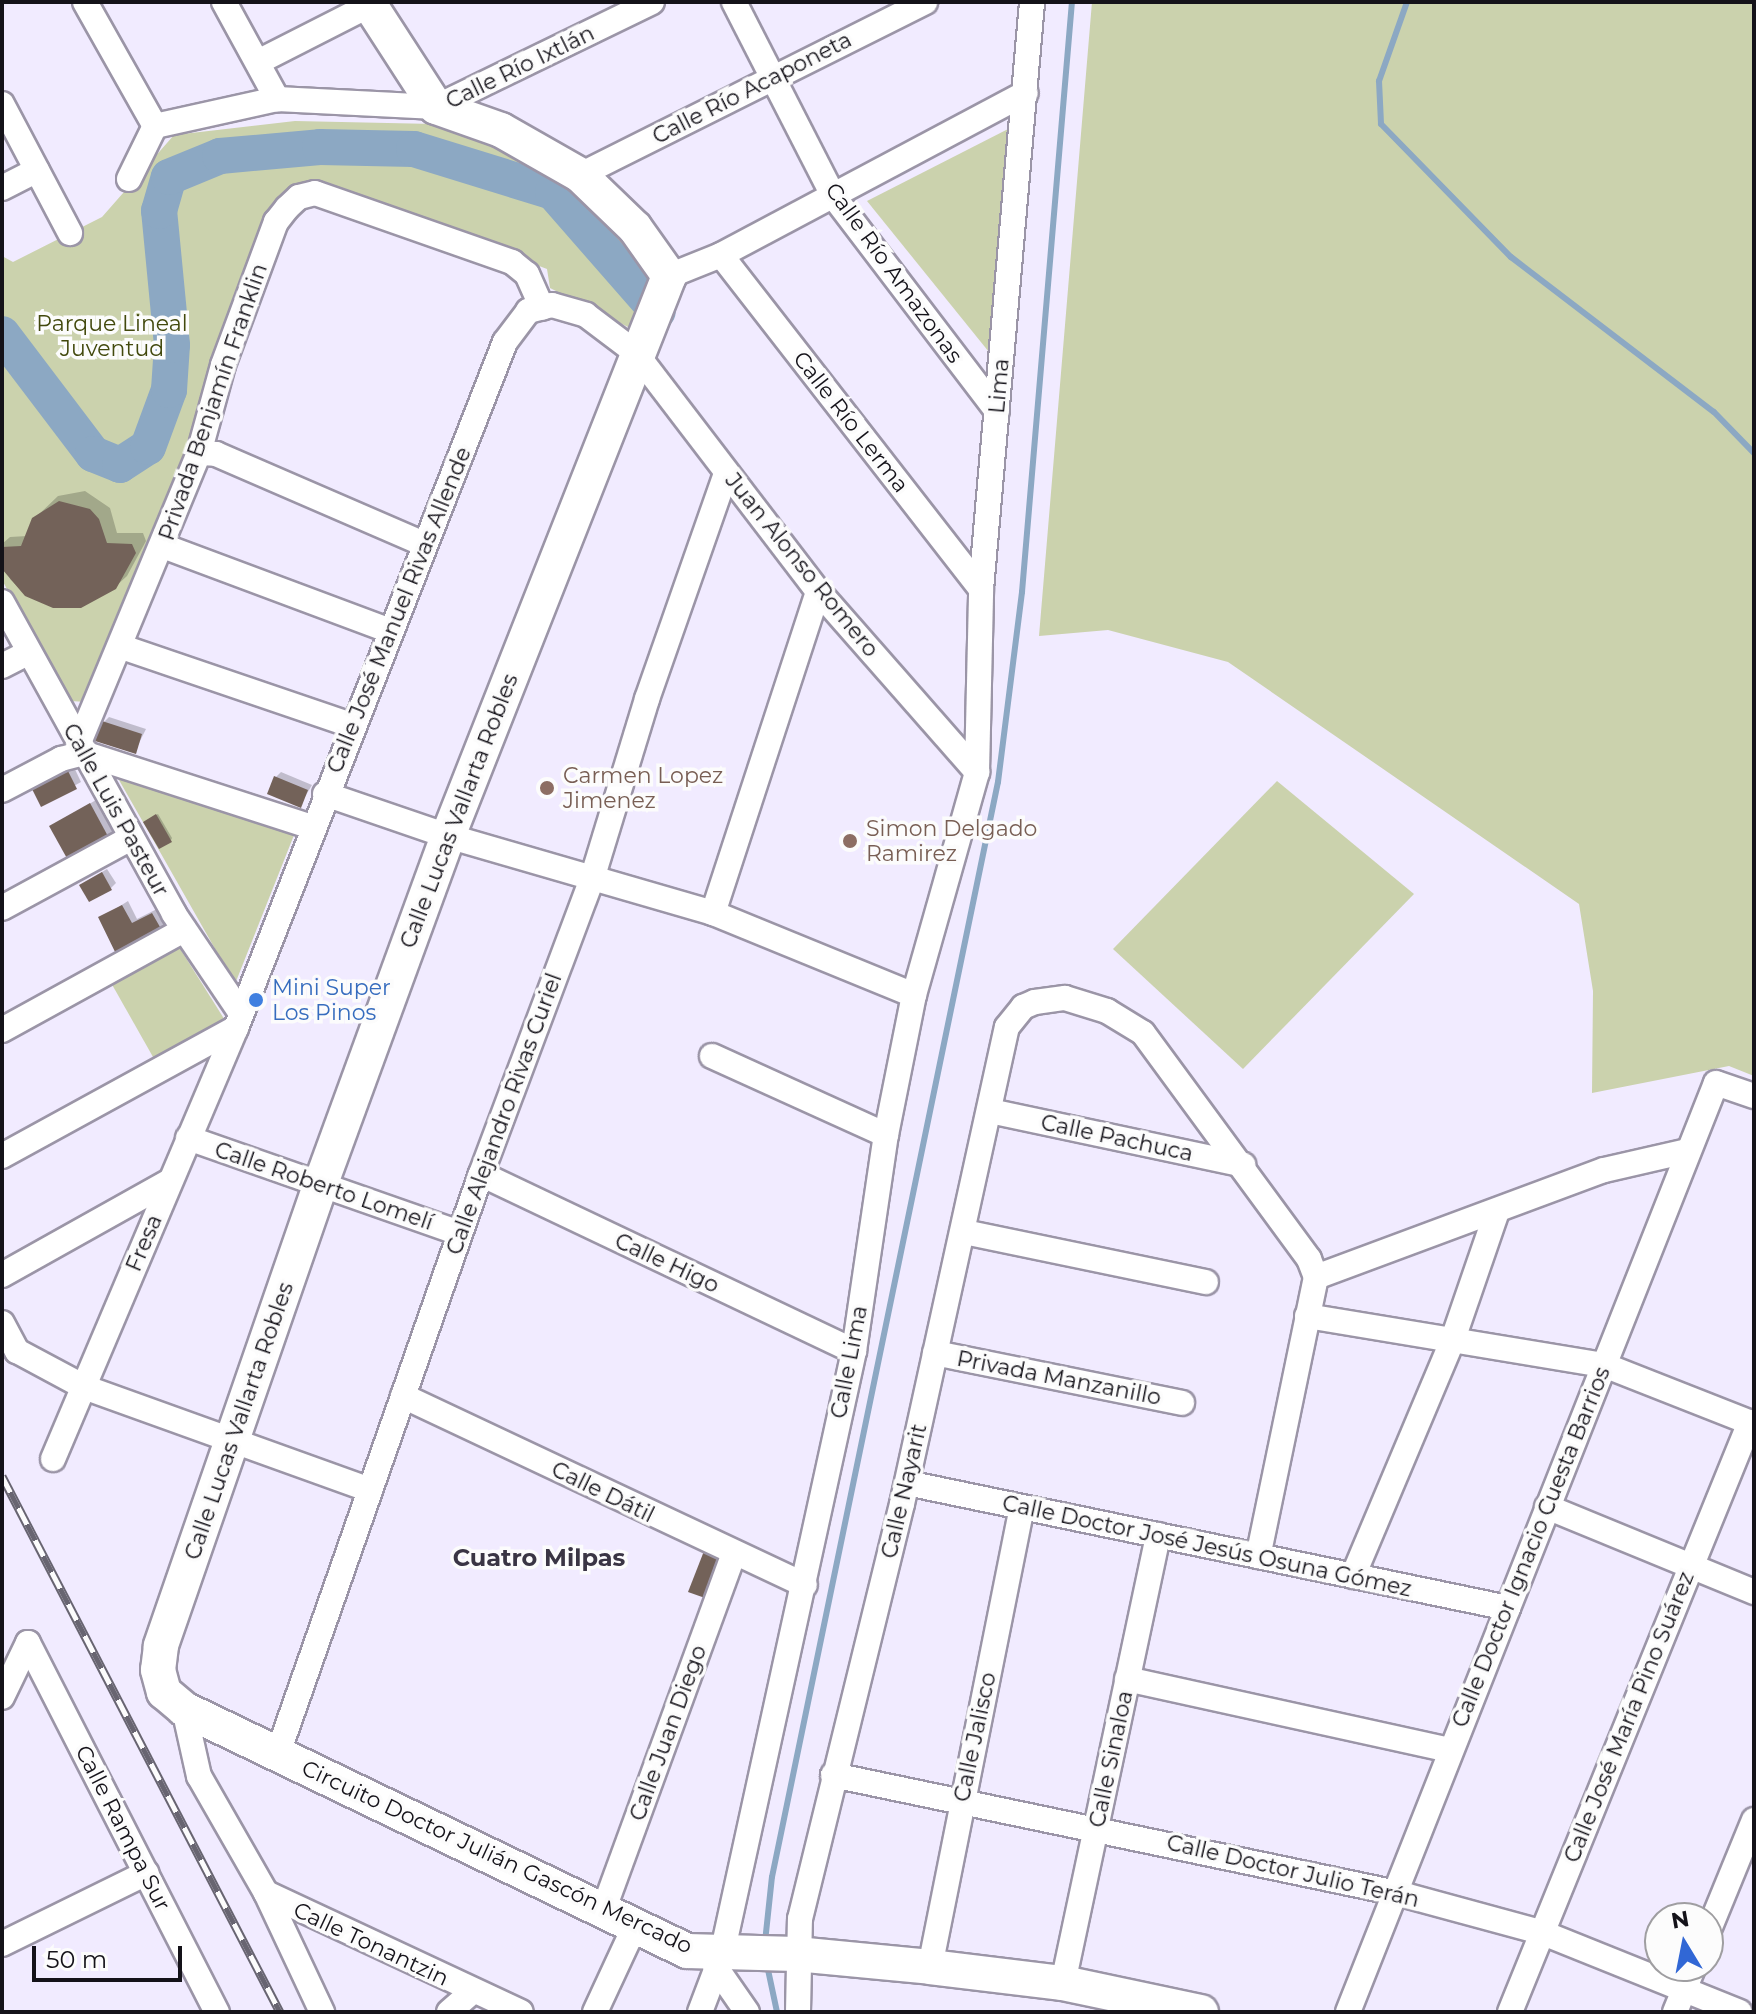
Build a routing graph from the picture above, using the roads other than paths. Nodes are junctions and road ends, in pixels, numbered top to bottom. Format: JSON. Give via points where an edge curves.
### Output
{"nodes":[{"id":1,"x":85,"y":2,"type":"edge"},
{"id":2,"x":224,"y":2,"type":"edge"},
{"id":3,"x":652,"y":2,"type":"edge"},
{"id":4,"x":734,"y":2,"type":"edge"},
{"id":5,"x":925,"y":2,"type":"edge"},
{"id":6,"x":1032,"y":2,"type":"edge"},
{"id":7,"x":371,"y":3,"type":"edge"},
{"id":8,"x":258,"y":62,"type":"junction"},
{"id":9,"x":773,"y":77,"type":"junction"},
{"id":10,"x":1026,"y":93,"type":"junction"},
{"id":11,"x":277,"y":99,"type":"junction"},
{"id":12,"x":2,"y":104,"type":"edge"},
{"id":13,"x":436,"y":107,"type":"junction"},
{"id":14,"x":155,"y":126,"type":"junction"},
{"id":15,"x":37,"y":170,"type":"junction"},
{"id":16,"x":580,"y":175,"type":"junction"},
{"id":17,"x":129,"y":179,"type":"dead end"},
{"id":18,"x":2,"y":188,"type":"edge"},
{"id":19,"x":834,"y":197,"type":"junction"},
{"id":20,"x":70,"y":233,"type":"dead end"},
{"id":21,"x":721,"y":255,"type":"junction"},
{"id":22,"x":669,"y":276,"type":"junction"},
{"id":23,"x":542,"y":308,"type":"junction"},
{"id":24,"x":635,"y":352,"type":"junction"},
{"id":25,"x":997,"y":411,"type":"junction"},
{"id":26,"x":199,"y":453,"type":"junction"},
{"id":27,"x":726,"y":473,"type":"junction"},
{"id":28,"x":422,"y":543,"type":"junction"},
{"id":29,"x":163,"y":546,"type":"junction"},
{"id":30,"x":981,"y":589,"type":"junction"},
{"id":31,"x":818,"y":591,"type":"junction"},
{"id":32,"x":2,"y":602,"type":"edge"},
{"id":33,"x":388,"y":630,"type":"junction"},
{"id":34,"x":122,"y":647,"type":"junction"},
{"id":35,"x":28,"y":653,"type":"junction"},
{"id":36,"x":2,"y":666,"type":"edge"},
{"id":37,"x":351,"y":725,"type":"junction"},
{"id":38,"x":80,"y":749,"type":"junction"},
{"id":39,"x":977,"y":772,"type":"junction"},
{"id":40,"x":2,"y":790,"type":"edge"},
{"id":41,"x":325,"y":794,"type":"junction"},
{"id":42,"x":312,"y":827,"type":"junction"},
{"id":43,"x":448,"y":836,"type":"junction"},
{"id":44,"x":131,"y":838,"type":"junction"},
{"id":45,"x":592,"y":879,"type":"junction"},
{"id":46,"x":2,"y":908,"type":"edge"},
{"id":47,"x":713,"y":913,"type":"junction"},
{"id":48,"x":184,"y":930,"type":"junction"},
{"id":49,"x":914,"y":995,"type":"junction"},
{"id":50,"x":238,"y":1020,"type":"junction"},
{"id":51,"x":2,"y":1030,"type":"edge"},
{"id":52,"x":712,"y":1056,"type":"dead end"},
{"id":53,"x":1754,"y":1096,"type":"edge"},
{"id":54,"x":990,"y":1111,"type":"junction"},
{"id":55,"x":886,"y":1135,"type":"junction"},
{"id":56,"x":188,"y":1138,"type":"junction"},
{"id":57,"x":1687,"y":1151,"type":"junction"},
{"id":58,"x":2,"y":1156,"type":"edge"},
{"id":59,"x":1243,"y":1165,"type":"junction"},
{"id":60,"x":481,"y":1174,"type":"junction"},
{"id":61,"x":170,"y":1181,"type":"junction"},
{"id":62,"x":320,"y":1186,"type":"junction"},
{"id":63,"x":1497,"y":1211,"type":"junction"},
{"id":64,"x":964,"y":1232,"type":"junction"},
{"id":65,"x":460,"y":1233,"type":"junction"},
{"id":66,"x":2,"y":1275,"type":"edge"},
{"id":67,"x":1316,"y":1277,"type":"junction"},
{"id":68,"x":1206,"y":1282,"type":"dead end"},
{"id":69,"x":1307,"y":1316,"type":"junction"},
{"id":70,"x":2,"y":1323,"type":"edge"},
{"id":71,"x":1453,"y":1339,"type":"junction"},
{"id":72,"x":854,"y":1351,"type":"junction"},
{"id":73,"x":935,"y":1353,"type":"junction"},
{"id":74,"x":1604,"y":1365,"type":"junction"},
{"id":75,"x":84,"y":1387,"type":"junction"},
{"id":76,"x":403,"y":1396,"type":"junction"},
{"id":77,"x":1182,"y":1403,"type":"dead end"},
{"id":78,"x":1752,"y":1423,"type":"edge"},
{"id":79,"x":232,"y":1442,"type":"junction"},
{"id":80,"x":53,"y":1459,"type":"dead end"},
{"id":81,"x":907,"y":1483,"type":"junction"},
{"id":82,"x":370,"y":1490,"type":"junction"},
{"id":83,"x":1547,"y":1507,"type":"junction"},
{"id":84,"x":1022,"y":1508,"type":"junction"},
{"id":85,"x":1158,"y":1535,"type":"junction"},
{"id":86,"x":733,"y":1555,"type":"junction"},
{"id":87,"x":1258,"y":1556,"type":"junction"},
{"id":88,"x":1691,"y":1567,"type":"junction"},
{"id":89,"x":1353,"y":1576,"type":"junction"},
{"id":90,"x":805,"y":1585,"type":"junction"},
{"id":91,"x":1754,"y":1592,"type":"edge"},
{"id":92,"x":1508,"y":1608,"type":"junction"},
{"id":93,"x":1127,"y":1679,"type":"junction"},
{"id":94,"x":2,"y":1697,"type":"edge"},
{"id":95,"x":184,"y":1709,"type":"junction"},
{"id":96,"x":1449,"y":1750,"type":"junction"},
{"id":97,"x":278,"y":1753,"type":"junction"},
{"id":98,"x":833,"y":1775,"type":"junction"},
{"id":99,"x":962,"y":1799,"type":"junction"},
{"id":100,"x":1754,"y":1820,"type":"edge"},
{"id":101,"x":1097,"y":1827,"type":"junction"},
{"id":102,"x":146,"y":1873,"type":"junction"},
{"id":103,"x":266,"y":1893,"type":"junction"},
{"id":104,"x":1397,"y":1893,"type":"junction"},
{"id":105,"x":1720,"y":1902,"type":"edge"},
{"id":106,"x":603,"y":1911,"type":"junction"},
{"id":107,"x":635,"y":1926,"type":"junction"},
{"id":108,"x":1541,"y":1932,"type":"junction"},
{"id":109,"x":2,"y":1944,"type":"edge"},
{"id":110,"x":791,"y":1954,"type":"junction"},
{"id":111,"x":728,"y":1958,"type":"junction"},
{"id":112,"x":1644,"y":1962,"type":"edge"},
{"id":113,"x":930,"y":1967,"type":"junction"},
{"id":114,"x":1688,"y":1982,"type":"edge"},
{"id":115,"x":1698,"y":1982,"type":"edge"},
{"id":116,"x":1063,"y":1983,"type":"junction"},
{"id":117,"x":472,"y":1992,"type":"junction"},
{"id":118,"x":217,"y":2012,"type":"edge"},
{"id":119,"x":322,"y":2012,"type":"edge"},
{"id":120,"x":449,"y":2012,"type":"edge"},
{"id":121,"x":521,"y":2012,"type":"edge"},
{"id":122,"x":595,"y":2012,"type":"edge"},
{"id":123,"x":700,"y":2012,"type":"edge"},
{"id":124,"x":747,"y":2012,"type":"edge"},
{"id":125,"x":798,"y":2012,"type":"edge"},
{"id":126,"x":1201,"y":2012,"type":"edge"},
{"id":127,"x":1348,"y":2012,"type":"edge"},
{"id":128,"x":1510,"y":2012,"type":"edge"},
{"id":129,"x":1675,"y":2012,"type":"edge"},
{"id":130,"x":1740,"y":2012,"type":"edge"}],
"edges":[{"from":1,"to":14,"type":"street"},
{"from":2,"to":8,"type":"street"},
{"from":3,"to":13,"type":"street","name":"Calle Río Ixtlán"},
{"from":4,"to":9,"type":"street","name":"Calle Río Amazonas"},
{"from":5,"to":9,"type":"street","name":"Calle Río Acaponeta"},
{"from":6,"to":10,"type":"street","name":"Lima"},
{"from":7,"to":8,"type":"street"},
{"from":7,"to":13,"type":"street"},
{"from":8,"to":11,"type":"street"},
{"from":9,"to":16,"type":"street","name":"Calle Río Acaponeta"},
{"from":9,"to":19,"type":"street","name":"Calle Río Amazonas"},
{"from":10,"to":19,"type":"street"},
{"from":10,"to":25,"type":"street","name":"Lima"},
{"from":11,"to":13,"type":"street","name":"Calle Río Ixtlán"},
{"from":11,"to":14,"type":"street","name":"Calle Río Ixtlán"},
{"from":12,"to":15,"type":"street"},
{"from":13,"to":16,"type":"street","via":[[501,130]]},
{"from":14,"to":17,"type":"street"},
{"from":15,"to":18,"type":"street"},
{"from":15,"to":20,"type":"street"},
{"from":16,"to":22,"type":"street","via":[[635,228]]},
{"from":19,"to":21,"type":"street"},
{"from":19,"to":25,"type":"street","name":"Calle Río Amazonas"},
{"from":21,"to":22,"type":"street"},
{"from":21,"to":30,"type":"street","name":"Calle Río Lerma"},
{"from":22,"to":24,"type":"street","name":"Calle Lucas Vallarta Robles"},
{"from":23,"to":24,"type":"street","via":[[586,315]]},
{"from":23,"to":26,"type":"street","name":"Privada Benjamín Franklin","via":[[527,274],[512,262],[315,193],[299,197],[276,222],[223,365]]},
{"from":23,"to":28,"type":"street","name":"Calle José Manuel Rivas Allende","via":[[528,311],[505,342]]},
{"from":24,"to":27,"type":"street","name":"Juan Alonso Romero"},
{"from":24,"to":43,"type":"street","name":"Calle Lucas Vallarta Robles"},
{"from":25,"to":30,"type":"street","name":"Lima"},
{"from":26,"to":28,"type":"street","via":[[216,454]]},
{"from":26,"to":29,"type":"street","name":"Privada Benjamín Franklin"},
{"from":27,"to":31,"type":"street","name":"Juan Alonso Romero"},
{"from":27,"to":45,"type":"street","name":"Calle Alejandro Rivas Curiel","via":[[647,699]]},
{"from":28,"to":33,"type":"street","name":"Calle José Manuel Rivas Allende"},
{"from":29,"to":33,"type":"street"},
{"from":29,"to":34,"type":"street","name":"Privada Benjamín Franklin"},
{"from":30,"to":39,"type":"street","name":"Lima"},
{"from":31,"to":39,"type":"street","name":"Juan Alonso Romero"},
{"from":31,"to":47,"type":"street"},
{"from":32,"to":35,"type":"street","name":"Calle Luis Pasteur"},
{"from":33,"to":37,"type":"street","name":"Calle José Manuel Rivas Allende"},
{"from":34,"to":37,"type":"street"},
{"from":34,"to":38,"type":"street","name":"Privada Benjamín Franklin"},
{"from":35,"to":36,"type":"street"},
{"from":35,"to":38,"type":"street","name":"Calle Luis Pasteur"},
{"from":37,"to":41,"type":"street","name":"Calle José Manuel Rivas Allende"},
{"from":38,"to":40,"type":"street"},
{"from":38,"to":42,"type":"street"},
{"from":38,"to":44,"type":"street","name":"Calle Luis Pasteur"},
{"from":39,"to":49,"type":"street","name":"Calle Lima"},
{"from":41,"to":42,"type":"street","name":"Calle José Manuel Rivas Allende"},
{"from":41,"to":43,"type":"street"},
{"from":42,"to":50,"type":"street","name":"Calle José Manuel Rivas Allende"},
{"from":43,"to":45,"type":"street"},
{"from":43,"to":62,"type":"street","name":"Calle Lucas Vallarta Robles"},
{"from":44,"to":46,"type":"street"},
{"from":44,"to":48,"type":"street","name":"Calle Luis Pasteur"},
{"from":45,"to":47,"type":"street"},
{"from":45,"to":60,"type":"street","name":"Calle Alejandro Rivas Curiel"},
{"from":47,"to":49,"type":"street"},
{"from":48,"to":50,"type":"street","name":"Calle Luis Pasteur"},
{"from":48,"to":51,"type":"street"},
{"from":49,"to":55,"type":"street","name":"Calle Lima"},
{"from":50,"to":56,"type":"street","name":"Fresa"},
{"from":50,"to":58,"type":"street"},
{"from":52,"to":55,"type":"street"},
{"from":53,"to":57,"type":"street","name":"Calle Doctor Ignacio Cuesta Barrios","via":[[1716,1083]]},
{"from":54,"to":59,"type":"street","name":"Calle Pachuca"},
{"from":54,"to":59,"type":"street","name":"Calle Nayarit","via":[[1007,1027],[1035,1002],[1065,998],[1107,1011],[1143,1033]]},
{"from":54,"to":64,"type":"street","name":"Calle Nayarit"},
{"from":55,"to":72,"type":"street","name":"Calle Lima"},
{"from":56,"to":61,"type":"street","name":"Fresa"},
{"from":56,"to":62,"type":"street","name":"Calle Roberto Lomelí"},
{"from":57,"to":63,"type":"street","via":[[1604,1170]]},
{"from":57,"to":74,"type":"street","name":"Calle Doctor Ignacio Cuesta Barrios"},
{"from":59,"to":67,"type":"street"},
{"from":60,"to":65,"type":"street","name":"Calle Alejandro Rivas Curiel"},
{"from":60,"to":72,"type":"street","name":"Calle Higo"},
{"from":61,"to":66,"type":"street"},
{"from":61,"to":75,"type":"street","name":"Fresa"},
{"from":62,"to":65,"type":"street","name":"Calle Roberto Lomelí"},
{"from":62,"to":79,"type":"street","name":"Calle Lucas Vallarta Robles"},
{"from":63,"to":67,"type":"street"},
{"from":63,"to":71,"type":"street"},
{"from":64,"to":68,"type":"street"},
{"from":64,"to":73,"type":"street","name":"Calle Nayarit"},
{"from":65,"to":76,"type":"street","name":"Calle Alejandro Rivas Curiel"},
{"from":67,"to":69,"type":"street"},
{"from":69,"to":71,"type":"street"},
{"from":69,"to":87,"type":"street"},
{"from":70,"to":75,"type":"street","via":[[25,1357]]},
{"from":71,"to":74,"type":"street"},
{"from":71,"to":89,"type":"street"},
{"from":72,"to":90,"type":"street","name":"Calle Lima"},
{"from":73,"to":77,"type":"street","name":"Privada Manzanillo"},
{"from":73,"to":81,"type":"street","name":"Calle Nayarit"},
{"from":74,"to":78,"type":"street"},
{"from":74,"to":83,"type":"street","name":"Calle Doctor Ignacio Cuesta Barrios"},
{"from":75,"to":79,"type":"street"},
{"from":75,"to":80,"type":"street","name":"Fresa"},
{"from":76,"to":82,"type":"street","name":"Calle Alejandro Rivas Curiel"},
{"from":76,"to":86,"type":"street","name":"Calle Dátil"},
{"from":78,"to":88,"type":"street","name":"Calle José María Pino Suárez"},
{"from":79,"to":82,"type":"street"},
{"from":79,"to":95,"type":"street","name":"Calle Lucas Vallarta Robles","via":[[161,1646],[158,1670],[164,1692]]},
{"from":81,"to":84,"type":"street","name":"Calle Doctor José Jesús Osuna Gómez"},
{"from":81,"to":98,"type":"street","name":"Calle Nayarit"},
{"from":82,"to":97,"type":"street","name":"Calle Alejandro Rivas Curiel"},
{"from":83,"to":88,"type":"street"},
{"from":83,"to":92,"type":"street","name":"Calle Doctor Ignacio Cuesta Barrios"},
{"from":84,"to":85,"type":"street","name":"Calle Doctor José Jesús Osuna Gómez"},
{"from":84,"to":99,"type":"street","name":"Calle Jalisco"},
{"from":85,"to":87,"type":"street","name":"Calle Doctor José Jesús Osuna Gómez"},
{"from":85,"to":93,"type":"street","name":"Calle Sinaloa"},
{"from":86,"to":90,"type":"street","name":"Calle Dátil"},
{"from":86,"to":106,"type":"street","name":"Calle Juan Diego"},
{"from":87,"to":89,"type":"street","name":"Calle Doctor José Jesús Osuna Gómez"},
{"from":88,"to":91,"type":"street"},
{"from":88,"to":108,"type":"street","name":"Calle José María Pino Suárez"},
{"from":89,"to":92,"type":"street","name":"Calle Doctor José Jesús Osuna Gómez"},
{"from":90,"to":111,"type":"street","name":"Calle Lima"},
{"from":92,"to":96,"type":"street","name":"Calle Doctor Ignacio Cuesta Barrios"},
{"from":93,"to":96,"type":"street"},
{"from":93,"to":101,"type":"street","name":"Calle Sinaloa"},
{"from":94,"to":102,"type":"street","name":"Calle Rampa Sur","via":[[28,1643]]},
{"from":95,"to":97,"type":"street","name":"Circuito Doctor Julián Gascón Mercado"},
{"from":95,"to":103,"type":"street","via":[[199,1776]]},
{"from":96,"to":104,"type":"street","name":"Calle Doctor Ignacio Cuesta Barrios"},
{"from":97,"to":106,"type":"street","name":"Circuito Doctor Julián Gascón Mercado"},
{"from":98,"to":99,"type":"street","name":"Calle Doctor Julio Terán"},
{"from":98,"to":110,"type":"street","name":"Calle Nayarit"},
{"from":99,"to":101,"type":"street","name":"Calle Doctor Julio Terán"},
{"from":99,"to":113,"type":"street","name":"Calle Jalisco"},
{"from":100,"to":105,"type":"street"},
{"from":101,"to":104,"type":"street","name":"Calle Doctor Julio Terán"},
{"from":101,"to":116,"type":"street","name":"Calle Sinaloa"},
{"from":102,"to":109,"type":"street"},
{"from":102,"to":118,"type":"street","name":"Calle Rampa Sur"},
{"from":103,"to":117,"type":"street","name":"Calle Tonantzin"},
{"from":103,"to":119,"type":"street"},
{"from":104,"to":108,"type":"street","name":"Calle Doctor Julio Terán"},
{"from":104,"to":127,"type":"street","name":"Calle Doctor Ignacio Cuesta Barrios"},
{"from":106,"to":107,"type":"street","name":"Circuito Doctor Julián Gascón Mercado"},
{"from":107,"to":111,"type":"street","name":"Circuito Doctor Julián Gascón Mercado","via":[[687,1951]]},
{"from":107,"to":122,"type":"street"},
{"from":108,"to":112,"type":"street","name":"Calle Doctor Julio Terán"},
{"from":108,"to":128,"type":"street","name":"Calle José María Pino Suárez"},
{"from":110,"to":111,"type":"street","name":"Circuito Doctor Julián Gascón Mercado"},
{"from":110,"to":113,"type":"street","name":"Circuito Doctor Julián Gascón Mercado"},
{"from":110,"to":125,"type":"street","name":"Calle Nayarit"},
{"from":111,"to":123,"type":"street","name":"Calle Lima"},
{"from":111,"to":124,"type":"street","name":"Circuito Doctor Julián Gascón Mercado"},
{"from":113,"to":116,"type":"street","name":"Circuito Doctor Julián Gascón Mercado"},
{"from":114,"to":129,"type":"street"},
{"from":115,"to":130,"type":"street","name":"Calle Doctor Julio Terán"},
{"from":116,"to":126,"type":"street","name":"Circuito Doctor Julián Gascón Mercado"},
{"from":117,"to":120,"type":"street"},
{"from":117,"to":121,"type":"street","name":"Calle Tonantzin"}]}
